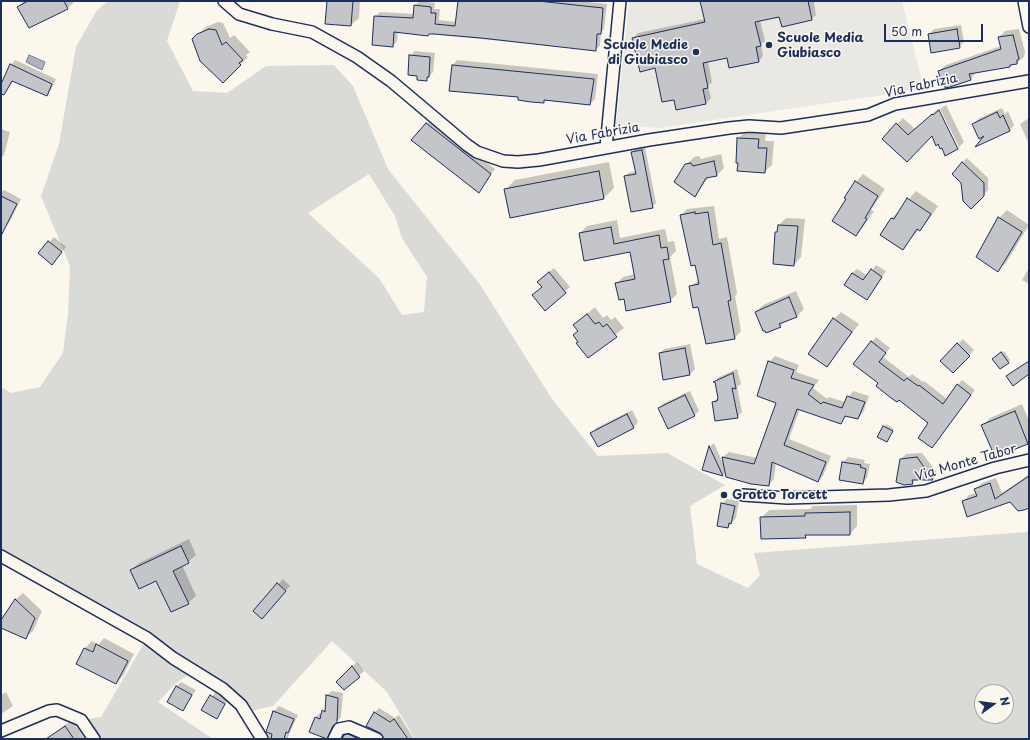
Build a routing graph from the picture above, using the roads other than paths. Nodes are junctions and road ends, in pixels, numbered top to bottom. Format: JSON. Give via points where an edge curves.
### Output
{"nodes":[{"id":1,"x":224,"y":1,"type":"edge"},
{"id":2,"x":620,"y":1,"type":"edge"},
{"id":3,"x":1024,"y":1,"type":"edge"},
{"id":4,"x":1029,"y":27,"type":"edge"},
{"id":5,"x":1029,"y":81,"type":"edge"},
{"id":6,"x":606,"y":147,"type":"junction"},
{"id":7,"x":1029,"y":460,"type":"edge"},
{"id":8,"x":743,"y":495,"type":"dead end"},
{"id":9,"x":1,"y":556,"type":"edge"},
{"id":10,"x":1,"y":731,"type":"edge"},
{"id":11,"x":94,"y":739,"type":"edge"},
{"id":12,"x":262,"y":739,"type":"edge"},
{"id":13,"x":334,"y":739,"type":"edge"},
{"id":14,"x":377,"y":739,"type":"edge"}],
"edges":[{"from":1,"to":6,"type":"street","name":"Via Fabrizia","via":[[239,14],[312,32],[356,57],[391,80],[456,138],[477,152],[503,161],[518,162]]},
{"from":2,"to":6,"type":"street"},
{"from":3,"to":4,"type":"street"},
{"from":5,"to":6,"type":"street","name":"Via Fabrizia","via":[[896,104],[868,115],[781,128],[730,128]]},
{"from":7,"to":8,"type":"street","name":"Via Monte Tabor","via":[[926,491],[889,495],[787,498]]},
{"from":9,"to":12,"type":"street","via":[[148,638],[173,658],[223,689],[241,705]]},
{"from":10,"to":11,"type":"street","via":[[57,710],[78,718]]},
{"from":13,"to":14,"type":"street","via":[[339,729],[349,727]]}]}
